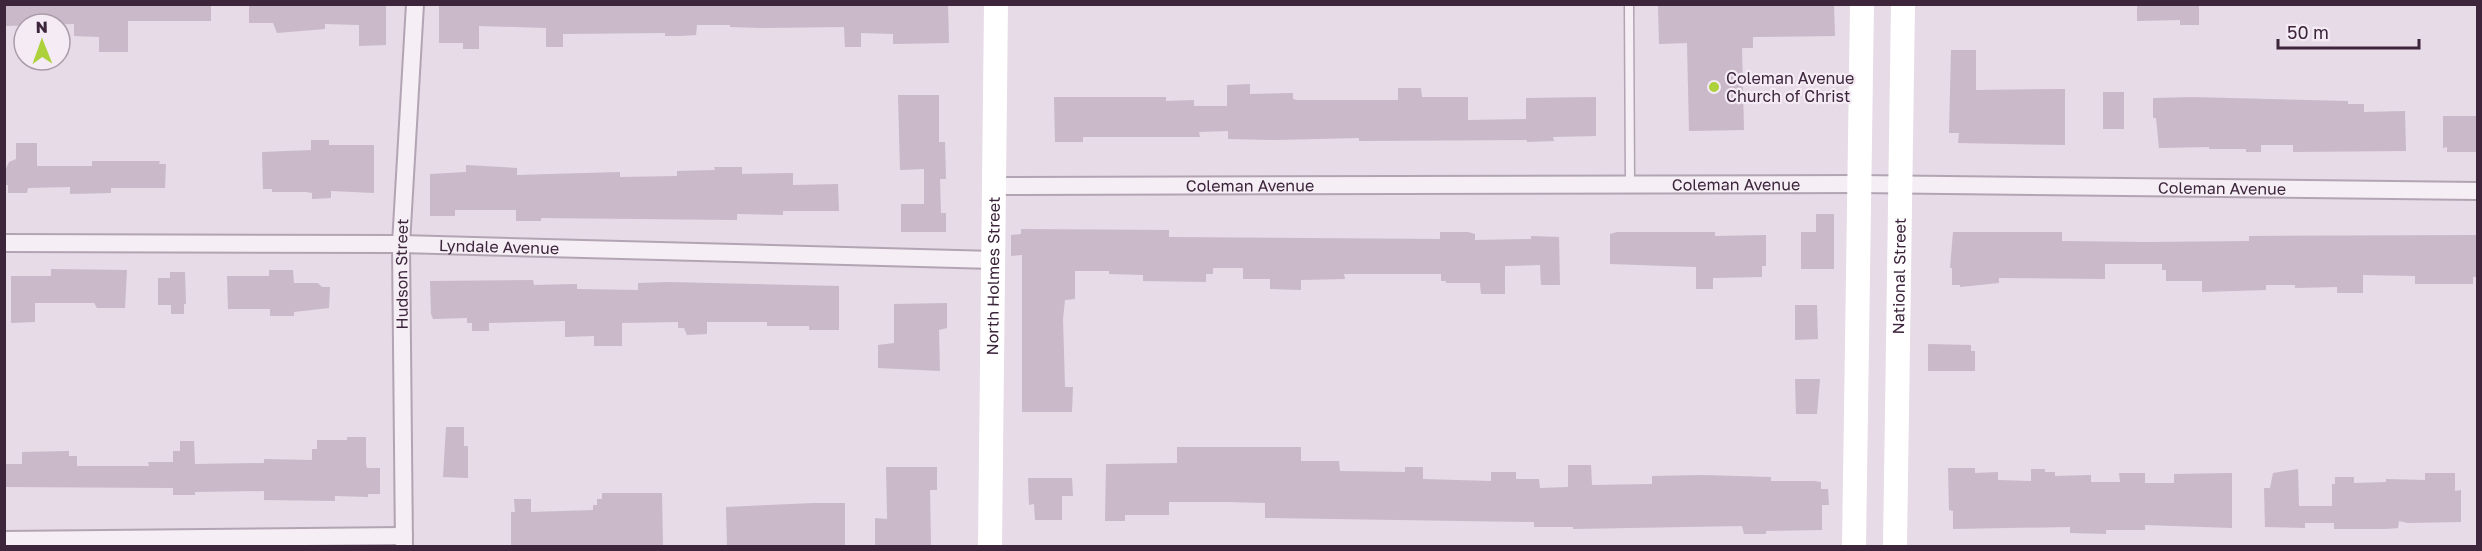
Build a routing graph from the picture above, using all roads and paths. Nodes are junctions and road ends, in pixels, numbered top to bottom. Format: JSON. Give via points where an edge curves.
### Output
{"nodes":[{"id":1,"x":415,"y":4,"type":"edge"},
{"id":2,"x":996,"y":4,"type":"edge"},
{"id":3,"x":1629,"y":4,"type":"edge"},
{"id":4,"x":1862,"y":4,"type":"edge"},
{"id":5,"x":1903,"y":4,"type":"edge"},
{"id":6,"x":1630,"y":184,"type":"junction"},
{"id":7,"x":1858,"y":184,"type":"junction"},
{"id":8,"x":1898,"y":184,"type":"junction"},
{"id":9,"x":995,"y":186,"type":"junction"},
{"id":10,"x":2478,"y":191,"type":"edge"},
{"id":11,"x":4,"y":243,"type":"edge"},
{"id":12,"x":401,"y":244,"type":"junction"},
{"id":13,"x":994,"y":260,"type":"junction"},
{"id":14,"x":4,"y":540,"type":"edge"},
{"id":15,"x":404,"y":541,"type":"edge"},
{"id":16,"x":990,"y":546,"type":"edge"},
{"id":17,"x":1854,"y":546,"type":"edge"},
{"id":18,"x":1895,"y":546,"type":"edge"}],
"edges":[{"from":1,"to":12,"type":"street","name":"Hudson Street"},
{"from":2,"to":9,"type":"main road","name":"North Holmes Street"},
{"from":3,"to":6,"type":"lane"},
{"from":4,"to":7,"type":"main road"},
{"from":5,"to":8,"type":"main road","name":"National Street"},
{"from":6,"to":7,"type":"street","name":"Coleman Avenue"},
{"from":6,"to":9,"type":"street","name":"Coleman Avenue"},
{"from":7,"to":8,"type":"street","name":"Coleman Avenue"},
{"from":7,"to":17,"type":"main road"},
{"from":8,"to":10,"type":"street","name":"Coleman Avenue"},
{"from":8,"to":18,"type":"main road","name":"National Street"},
{"from":9,"to":13,"type":"main road","name":"North Holmes Street"},
{"from":11,"to":12,"type":"street","name":"Lyndale Avenue"},
{"from":12,"to":13,"type":"street","name":"Lyndale Avenue"},
{"from":12,"to":15,"type":"street","name":"Hudson Street"},
{"from":13,"to":16,"type":"main road","name":"North Holmes Street"},
{"from":14,"to":15,"type":"street"}]}
